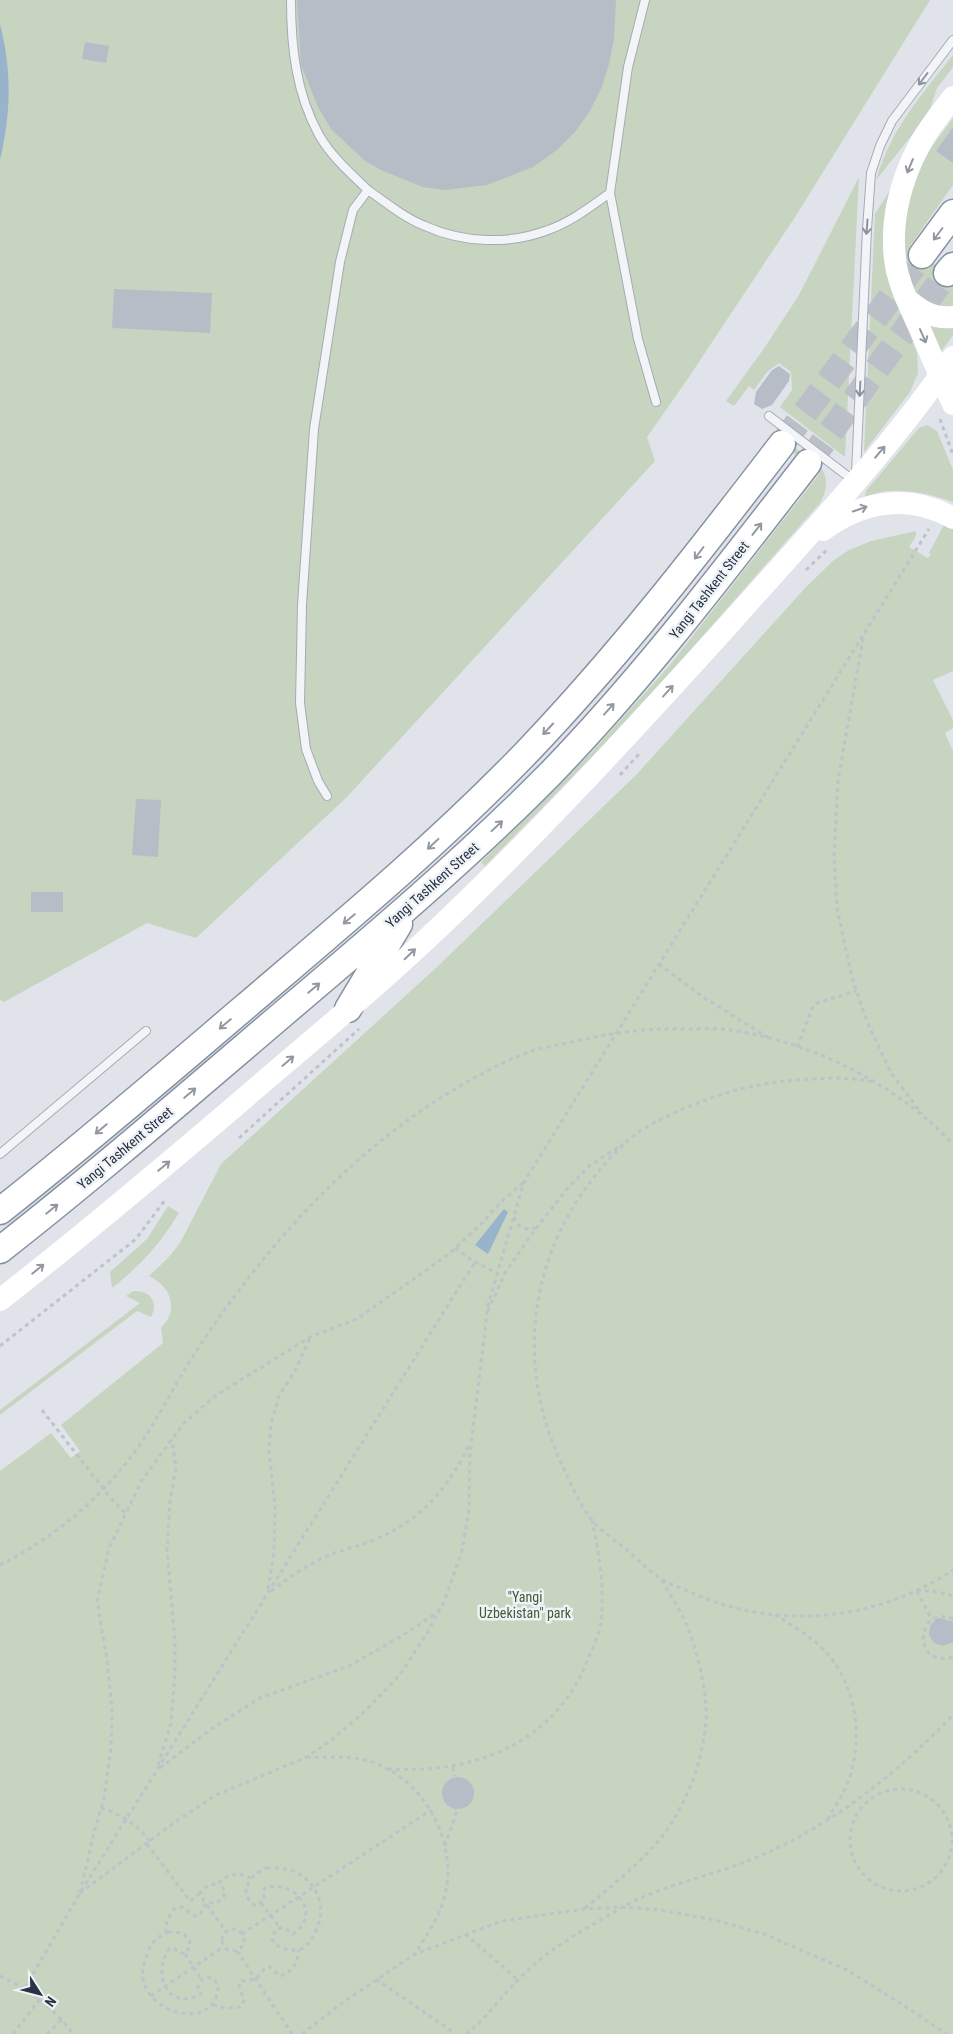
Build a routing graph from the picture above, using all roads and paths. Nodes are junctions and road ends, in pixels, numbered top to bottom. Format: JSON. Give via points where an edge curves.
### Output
{"nodes":[{"id":1,"x":291,"y":0,"type":"edge"},
{"id":2,"x":645,"y":0,"type":"edge"},
{"id":3,"x":953,"y":40,"type":"edge"},
{"id":4,"x":953,"y":97,"type":"edge"},
{"id":5,"x":368,"y":190,"type":"junction"},
{"id":6,"x":610,"y":193,"type":"junction"},
{"id":7,"x":953,"y":213,"type":"edge"},
{"id":8,"x":922,"y":255,"type":"tunnel mouth"},
{"id":9,"x":906,"y":297,"type":"junction"},
{"id":10,"x":953,"y":317,"type":"edge"},
{"id":11,"x":953,"y":357,"type":"edge"},
{"id":12,"x":940,"y":376,"type":"junction"},
{"id":13,"x":656,"y":402,"type":"dead end"},
{"id":14,"x":946,"y":412,"type":"edge"},
{"id":15,"x":769,"y":416,"type":"dead end"},
{"id":16,"x":782,"y":444,"type":"tunnel mouth"},
{"id":17,"x":953,"y":455,"type":"edge"},
{"id":18,"x":808,"y":463,"type":"tunnel mouth"},
{"id":19,"x":856,"y":482,"type":"junction"},
{"id":20,"x":953,"y":518,"type":"edge"},
{"id":21,"x":929,"y":529,"type":"dead end"},
{"id":22,"x":779,"y":568,"type":"junction"},
{"id":23,"x":864,"y":634,"type":"junction"},
{"id":24,"x":327,"y":796,"type":"dead end"},
{"id":25,"x":409,"y":906,"type":"junction"},
{"id":26,"x":659,"y":964,"type":"junction"},
{"id":27,"x":856,"y":991,"type":"junction"},
{"id":28,"x":348,"y":1009,"type":"junction"},
{"id":29,"x":146,"y":1031,"type":"dead end"},
{"id":30,"x":617,"y":1032,"type":"junction"},
{"id":31,"x":772,"y":1039,"type":"junction"},
{"id":32,"x":797,"y":1047,"type":"junction"},
{"id":33,"x":878,"y":1084,"type":"junction"},
{"id":34,"x":925,"y":1118,"type":"junction"},
{"id":35,"x":627,"y":1141,"type":"junction"},
{"id":36,"x":953,"y":1144,"type":"edge"},
{"id":37,"x":0,"y":1154,"type":"edge"},
{"id":38,"x":524,"y":1182,"type":"junction"},
{"id":39,"x":164,"y":1200,"type":"dead end"},
{"id":40,"x":0,"y":1211,"type":"edge"},
{"id":41,"x":514,"y":1215,"type":"junction"},
{"id":42,"x":536,"y":1228,"type":"junction"},
{"id":43,"x":456,"y":1248,"type":"junction"},
{"id":44,"x":0,"y":1250,"type":"edge"},
{"id":45,"x":475,"y":1262,"type":"junction"},
{"id":46,"x":497,"y":1274,"type":"junction"},
{"id":47,"x":0,"y":1300,"type":"edge"},
{"id":48,"x":486,"y":1315,"type":"junction"},
{"id":49,"x":310,"y":1337,"type":"junction"},
{"id":50,"x":0,"y":1346,"type":"edge"},
{"id":51,"x":42,"y":1410,"type":"dead end"},
{"id":52,"x":172,"y":1439,"type":"junction"},
{"id":53,"x":471,"y":1441,"type":"junction"},
{"id":54,"x":103,"y":1489,"type":"junction"},
{"id":55,"x":126,"y":1513,"type":"junction"},
{"id":56,"x":592,"y":1520,"type":"junction"},
{"id":57,"x":0,"y":1565,"type":"edge"},
{"id":58,"x":953,"y":1570,"type":"edge"},
{"id":59,"x":661,"y":1579,"type":"junction"},
{"id":60,"x":917,"y":1590,"type":"junction"},
{"id":61,"x":268,"y":1592,"type":"junction"},
{"id":62,"x":953,"y":1596,"type":"edge"},
{"id":63,"x":439,"y":1612,"type":"junction"},
{"id":64,"x":774,"y":1615,"type":"junction"},
{"id":65,"x":953,"y":1619,"type":"edge"},
{"id":66,"x":932,"y":1620,"type":"junction"},
{"id":67,"x":953,"y":1658,"type":"edge"},
{"id":68,"x":953,"y":1714,"type":"edge"},
{"id":69,"x":307,"y":1757,"type":"junction"},
{"id":70,"x":453,"y":1767,"type":"junction"},
{"id":71,"x":388,"y":1769,"type":"junction"},
{"id":72,"x":157,"y":1770,"type":"junction"},
{"id":73,"x":454,"y":1776,"type":"dead end"},
{"id":74,"x":868,"y":1793,"type":"junction"},
{"id":75,"x":872,"y":1798,"type":"junction"},
{"id":76,"x":101,"y":1808,"type":"junction"},
{"id":77,"x":458,"y":1808,"type":"dead end"},
{"id":78,"x":431,"y":1810,"type":"junction"},
{"id":79,"x":126,"y":1820,"type":"junction"},
{"id":80,"x":826,"y":1820,"type":"junction"},
{"id":81,"x":953,"y":1841,"type":"edge"},
{"id":82,"x":148,"y":1843,"type":"junction"},
{"id":83,"x":445,"y":1846,"type":"junction"},
{"id":84,"x":250,"y":1878,"type":"junction"},
{"id":85,"x":220,"y":1883,"type":"junction"},
{"id":86,"x":314,"y":1887,"type":"junction"},
{"id":87,"x":80,"y":1893,"type":"junction"},
{"id":88,"x":199,"y":1894,"type":"junction"},
{"id":89,"x":300,"y":1896,"type":"junction"},
{"id":90,"x":190,"y":1900,"type":"junction"},
{"id":91,"x":206,"y":1903,"type":"junction"},
{"id":92,"x":261,"y":1903,"type":"junction"},
{"id":93,"x":622,"y":1908,"type":"junction"},
{"id":94,"x":186,"y":1909,"type":"junction"},
{"id":95,"x":584,"y":1909,"type":"junction"},
{"id":96,"x":271,"y":1916,"type":"junction"},
{"id":97,"x":280,"y":1928,"type":"junction"},
{"id":98,"x":226,"y":1931,"type":"junction"},
{"id":99,"x":166,"y":1933,"type":"junction"},
{"id":100,"x":242,"y":1934,"type":"junction"},
{"id":101,"x":465,"y":1934,"type":"junction"},
{"id":102,"x":224,"y":1947,"type":"junction"},
{"id":103,"x":298,"y":1950,"type":"junction"},
{"id":104,"x":237,"y":1951,"type":"junction"},
{"id":105,"x":185,"y":1954,"type":"junction"},
{"id":106,"x":416,"y":1954,"type":"junction"},
{"id":107,"x":194,"y":1967,"type":"junction"},
{"id":108,"x":0,"y":1976,"type":"edge"},
{"id":109,"x":256,"y":1979,"type":"junction"},
{"id":110,"x":376,"y":1979,"type":"junction"},
{"id":111,"x":202,"y":1980,"type":"junction"},
{"id":112,"x":518,"y":1980,"type":"junction"},
{"id":113,"x":165,"y":1986,"type":"junction"},
{"id":114,"x":25,"y":1988,"type":"junction"},
{"id":115,"x":151,"y":1996,"type":"junction"},
{"id":116,"x":40,"y":1999,"type":"junction"},
{"id":117,"x":213,"y":2005,"type":"junction"},
{"id":118,"x":62,"y":2019,"type":"junction"},
{"id":119,"x":13,"y":2034,"type":"edge"},
{"id":120,"x":46,"y":2034,"type":"edge"},
{"id":121,"x":73,"y":2034,"type":"edge"},
{"id":122,"x":292,"y":2034,"type":"edge"},
{"id":123,"x":302,"y":2034,"type":"edge"},
{"id":124,"x":456,"y":2034,"type":"edge"},
{"id":125,"x":466,"y":2034,"type":"edge"},
{"id":126,"x":946,"y":2034,"type":"edge"}],
"edges":[{"from":1,"to":5,"type":"lane","via":[[291,33],[304,101],[320,136],[342,165]]},
{"from":2,"to":6,"type":"lane","via":[[628,67]]},
{"from":3,"to":19,"type":"lane","one_way":true,"via":[[892,121],[872,174],[866,239]]},
{"from":4,"to":9,"type":"main road","one_way":true,"via":[[920,143],[899,199],[894,250]]},
{"from":5,"to":6,"type":"lane","via":[[424,226],[483,240],[515,238],[548,230],[580,214]]},
{"from":5,"to":24,"type":"lane","via":[[353,210],[340,262],[314,429],[302,605],[301,710],[306,749]]},
{"from":6,"to":13,"type":"lane","via":[[638,339]]},
{"from":7,"to":8,"type":"highway","one_way":true},
{"from":9,"to":10,"type":"main road","via":[[928,314]]},
{"from":9,"to":12,"type":"main road","one_way":true},
{"from":11,"to":12,"type":"main road"},
{"from":12,"to":14,"type":"main road"},
{"from":19,"to":12,"type":"main road","one_way":true},
{"from":14,"to":17,"type":"path"},
{"from":15,"to":19,"type":"lane"},
{"from":16,"to":40,"type":"highway","one_way":true,"via":[[647,618],[484,796],[386,887],[73,1153]]},
{"from":25,"to":18,"type":"highway","name":"Yangi Tashkent Street","one_way":true,"via":[[508,816],[599,721],[684,622]]},
{"from":19,"to":22,"type":"main road"},
{"from":22,"to":20,"type":"main road","one_way":true,"via":[[825,528],[865,507],[893,502],[912,504],[930,507]]},
{"from":21,"to":23,"type":"path"},
{"from":28,"to":22,"type":"main road","one_way":true,"via":[[403,961],[518,850],[640,723]]},
{"from":23,"to":26,"type":"path"},
{"from":23,"to":27,"type":"path","via":[[838,781],[834,855],[837,908]]},
{"from":25,"to":28,"type":"highway"},
{"from":44,"to":25,"type":"highway","name":"Yangi Tashkent Street","one_way":true,"via":[[99,1171]]},
{"from":26,"to":30,"type":"path"},
{"from":26,"to":31,"type":"path","via":[[703,998]]},
{"from":27,"to":32,"type":"path","via":[[814,1004]]},
{"from":27,"to":34,"type":"path","via":[[892,1073]]},
{"from":47,"to":28,"type":"main road","one_way":true,"via":[[160,1170]]},
{"from":29,"to":37,"type":"lane"},
{"from":30,"to":31,"type":"path","via":[[652,1028],[728,1029]]},
{"from":30,"to":38,"type":"path"},
{"from":30,"to":54,"type":"path","via":[[528,1052],[478,1076],[414,1115],[354,1164],[286,1231],[230,1301],[175,1384],[142,1442]]},
{"from":31,"to":32,"type":"path"},
{"from":32,"to":33,"type":"path"},
{"from":33,"to":34,"type":"path"},
{"from":33,"to":35,"type":"path","via":[[856,1078],[763,1083],[730,1091],[665,1116]]},
{"from":34,"to":36,"type":"path"},
{"from":35,"to":42,"type":"path","via":[[589,1166]]},
{"from":35,"to":56,"type":"path","via":[[579,1196],[558,1234],[538,1290],[534,1367],[539,1397],[558,1456]]},
{"from":38,"to":41,"type":"path"},
{"from":38,"to":43,"type":"path"},
{"from":39,"to":50,"type":"path","via":[[136,1239]]},
{"from":41,"to":42,"type":"path","via":[[522,1228]]},
{"from":41,"to":46,"type":"path"},
{"from":42,"to":48,"type":"path","via":[[505,1273]]},
{"from":43,"to":45,"type":"path"},
{"from":43,"to":49,"type":"path","via":[[357,1319]]},
{"from":45,"to":46,"type":"path"},
{"from":45,"to":61,"type":"path"},
{"from":46,"to":48,"type":"path"},
{"from":48,"to":53,"type":"path"},
{"from":49,"to":52,"type":"path","via":[[215,1396],[184,1423]]},
{"from":49,"to":61,"type":"path","via":[[296,1370],[279,1396],[271,1424],[269,1451],[275,1506],[274,1553]]},
{"from":51,"to":54,"type":"path"},
{"from":52,"to":55,"type":"path","via":[[142,1480]]},
{"from":52,"to":72,"type":"path","via":[[176,1468],[167,1550],[176,1641],[175,1674],[171,1724]]},
{"from":53,"to":61,"type":"path","via":[[441,1493],[409,1522],[376,1540],[318,1560]]},
{"from":53,"to":63,"type":"path","via":[[469,1509],[462,1551]]},
{"from":54,"to":55,"type":"path"},
{"from":54,"to":57,"type":"path","via":[[62,1527]]},
{"from":55,"to":76,"type":"path","via":[[109,1548],[97,1601],[112,1710],[112,1748]]},
{"from":56,"to":59,"type":"path"},
{"from":56,"to":70,"type":"path","via":[[602,1573],[601,1611],[600,1624],[583,1672],[552,1715],[528,1737],[489,1757]]},
{"from":58,"to":60,"type":"path"},
{"from":59,"to":64,"type":"path","via":[[718,1604]]},
{"from":59,"to":95,"type":"path","via":[[690,1632],[703,1682],[706,1722],[697,1766],[682,1804],[661,1837],[636,1865]]},
{"from":60,"to":62,"type":"path"},
{"from":60,"to":64,"type":"path","via":[[847,1613],[806,1617]]},
{"from":60,"to":66,"type":"path"},
{"from":61,"to":72,"type":"path"},
{"from":63,"to":69,"type":"path","via":[[399,1676],[363,1713]]},
{"from":63,"to":72,"type":"path","via":[[349,1666],[260,1698]]},
{"from":64,"to":80,"type":"path","via":[[825,1651],[839,1670],[855,1710],[854,1760],[848,1784]]},
{"from":65,"to":66,"type":"path","via":[[946,1616]]},
{"from":66,"to":67,"type":"path","via":[[922,1638],[925,1648],[932,1656]]},
{"from":68,"to":74,"type":"path","via":[[926,1743]]},
{"from":69,"to":71,"type":"path","via":[[367,1760]]},
{"from":69,"to":82,"type":"path","via":[[216,1795]]},
{"from":70,"to":71,"type":"path"},
{"from":70,"to":73,"type":"path"},
{"from":71,"to":78,"type":"path","via":[[410,1786]]},
{"from":72,"to":79,"type":"path"},
{"from":74,"to":75,"type":"path"},
{"from":74,"to":80,"type":"path"},
{"from":75,"to":81,"type":"path","via":[[886,1790],[918,1791],[943,1810]]},
{"from":75,"to":81,"type":"path","via":[[852,1823],[849,1839],[858,1869],[876,1885],[899,1891],[916,1889],[930,1882],[942,1871]]},
{"from":76,"to":79,"type":"path"},
{"from":76,"to":87,"type":"path"},
{"from":77,"to":83,"type":"path"},
{"from":78,"to":83,"type":"path"},
{"from":78,"to":86,"type":"path"},
{"from":79,"to":82,"type":"path","via":[[145,1834]]},
{"from":79,"to":87,"type":"path"},
{"from":80,"to":93,"type":"path","via":[[756,1858],[649,1895]]},
{"from":82,"to":87,"type":"path"},
{"from":82,"to":90,"type":"path"},
{"from":83,"to":106,"type":"path","via":[[448,1865],[444,1898]]},
{"from":84,"to":85,"type":"path","via":[[237,1874],[224,1878]]},
{"from":84,"to":86,"type":"path","via":[[259,1871],[277,1868],[293,1871]]},
{"from":84,"to":92,"type":"path","via":[[246,1896],[256,1906]]},
{"from":85,"to":88,"type":"path","via":[[207,1886]]},
{"from":85,"to":91,"type":"path","via":[[224,1896],[217,1903]]},
{"from":86,"to":89,"type":"path"},
{"from":86,"to":103,"type":"path","via":[[321,1909],[320,1922],[310,1941]]},
{"from":87,"to":114,"type":"path"},
{"from":88,"to":90,"type":"path"},
{"from":88,"to":91,"type":"path"},
{"from":89,"to":92,"type":"path","via":[[290,1889],[266,1886]]},
{"from":89,"to":96,"type":"path"},
{"from":89,"to":97,"type":"path","via":[[305,1914],[302,1926],[293,1934]]},
{"from":90,"to":94,"type":"path"},
{"from":91,"to":94,"type":"path","via":[[200,1915],[195,1916]]},
{"from":91,"to":98,"type":"path"},
{"from":92,"to":96,"type":"path"},
{"from":93,"to":95,"type":"path"},
{"from":93,"to":112,"type":"path","via":[[570,1938]]},
{"from":93,"to":126,"type":"path","via":[[660,1910],[715,1920],[771,1938],[847,1970]]},
{"from":94,"to":99,"type":"path","via":[[182,1907],[172,1912],[167,1920]]},
{"from":95,"to":101,"type":"path","via":[[502,1921]]},
{"from":96,"to":97,"type":"path"},
{"from":96,"to":100,"type":"path"},
{"from":97,"to":103,"type":"path","via":[[272,1939],[276,1945]]},
{"from":98,"to":100,"type":"path","via":[[233,1929]]},
{"from":98,"to":102,"type":"path","via":[[222,1937]]},
{"from":99,"to":105,"type":"path","via":[[186,1935],[190,1942]]},
{"from":99,"to":115,"type":"path","via":[[152,1942],[143,1967],[144,1982]]},
{"from":100,"to":104,"type":"path","via":[[244,1943]]},
{"from":101,"to":106,"type":"path"},
{"from":101,"to":112,"type":"path"},
{"from":102,"to":104,"type":"path"},
{"from":102,"to":107,"type":"path"},
{"from":103,"to":109,"type":"path","via":[[296,1964],[287,1974],[280,1976],[270,1967]]},
{"from":104,"to":109,"type":"path"},
{"from":105,"to":107,"type":"path"},
{"from":105,"to":113,"type":"path","via":[[169,1949],[161,1973]]},
{"from":106,"to":110,"type":"path"},
{"from":107,"to":111,"type":"path"},
{"from":107,"to":113,"type":"path"},
{"from":108,"to":114,"type":"path"},
{"from":109,"to":117,"type":"path","via":[[242,1981],[239,1985],[244,2001],[240,2007]]},
{"from":109,"to":122,"type":"path"},
{"from":110,"to":123,"type":"path"},
{"from":110,"to":124,"type":"path"},
{"from":111,"to":113,"type":"path","via":[[198,1988],[201,1994],[189,1999],[176,1997]]},
{"from":111,"to":117,"type":"path","via":[[214,1978],[218,1984]]},
{"from":112,"to":125,"type":"path"},
{"from":113,"to":115,"type":"path"},
{"from":114,"to":116,"type":"path"},
{"from":115,"to":117,"type":"path","via":[[165,2010],[178,2014],[205,2012]]},
{"from":116,"to":118,"type":"path"},
{"from":116,"to":119,"type":"path"},
{"from":118,"to":120,"type":"path"},
{"from":118,"to":121,"type":"path"}]}
